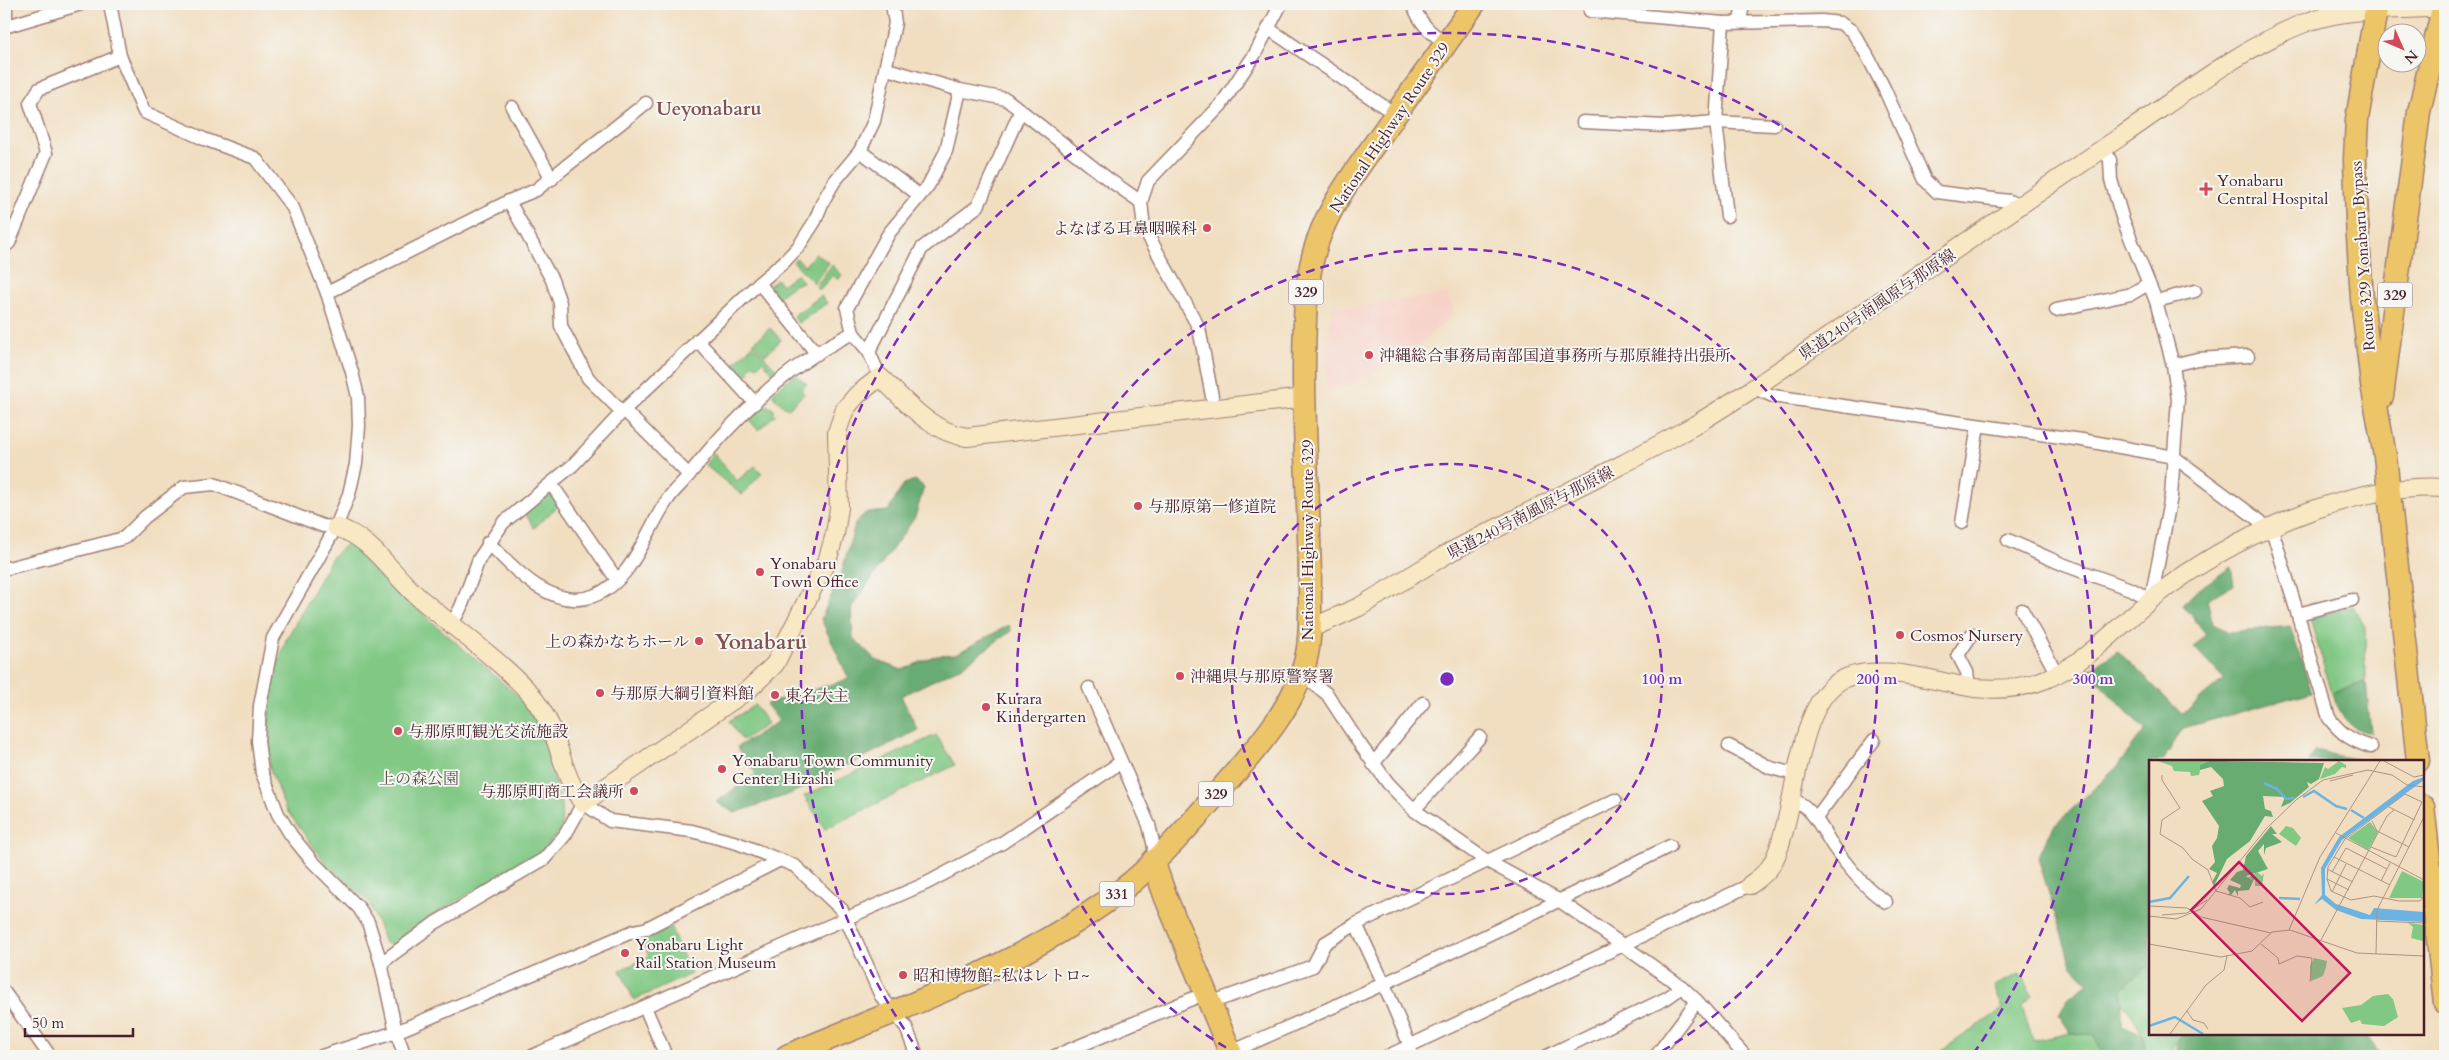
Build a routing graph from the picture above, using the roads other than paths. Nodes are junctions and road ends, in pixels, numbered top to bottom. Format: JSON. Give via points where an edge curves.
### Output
{"nodes":[{"id":1,"x":6,"y":4,"type":"edge"},
{"id":2,"x":81,"y":4,"type":"edge"},
{"id":3,"x":110,"y":4,"type":"edge"},
{"id":4,"x":892,"y":4,"type":"edge"},
{"id":5,"x":1281,"y":4,"type":"edge"},
{"id":6,"x":1414,"y":4,"type":"edge"},
{"id":7,"x":1474,"y":4,"type":"edge"},
{"id":8,"x":1744,"y":4,"type":"edge"},
{"id":9,"x":2444,"y":6,"type":"edge"},
{"id":10,"x":2377,"y":7,"type":"edge"},
{"id":11,"x":1590,"y":11,"type":"dead end"},
{"id":12,"x":1740,"y":22,"type":"junction"},
{"id":13,"x":1723,"y":23,"type":"junction"},
{"id":14,"x":5,"y":26,"type":"edge"},
{"id":15,"x":1270,"y":29,"type":"junction"},
{"id":16,"x":1446,"y":43,"type":"junction"},
{"id":17,"x":120,"y":56,"type":"junction"},
{"id":18,"x":887,"y":68,"type":"junction"},
{"id":19,"x":960,"y":90,"type":"junction"},
{"id":20,"x":646,"y":103,"type":"dead end"},
{"id":21,"x":512,"y":107,"type":"dead end"},
{"id":22,"x":1021,"y":110,"type":"junction"},
{"id":23,"x":1395,"y":114,"type":"junction"},
{"id":24,"x":1583,"y":122,"type":"dead end"},
{"id":25,"x":1716,"y":122,"type":"junction"},
{"id":26,"x":1774,"y":125,"type":"dead end"},
{"id":27,"x":2104,"y":148,"type":"junction"},
{"id":28,"x":860,"y":151,"type":"junction"},
{"id":29,"x":552,"y":178,"type":"junction"},
{"id":30,"x":919,"y":194,"type":"junction"},
{"id":31,"x":509,"y":201,"type":"junction"},
{"id":32,"x":1141,"y":202,"type":"junction"},
{"id":33,"x":2020,"y":206,"type":"junction"},
{"id":34,"x":1727,"y":216,"type":"dead end"},
{"id":35,"x":4,"y":247,"type":"edge"},
{"id":36,"x":759,"y":283,"type":"junction"},
{"id":37,"x":2148,"y":284,"type":"junction"},
{"id":38,"x":2195,"y":291,"type":"dead end"},
{"id":39,"x":327,"y":293,"type":"junction"},
{"id":40,"x":2156,"y":301,"type":"junction"},
{"id":41,"x":2056,"y":310,"type":"dead end"},
{"id":42,"x":853,"y":333,"type":"junction"},
{"id":43,"x":697,"y":340,"type":"junction"},
{"id":44,"x":869,"y":352,"type":"junction"},
{"id":45,"x":817,"y":354,"type":"junction"},
{"id":46,"x":2248,"y":356,"type":"dead end"},
{"id":47,"x":2173,"y":365,"type":"junction"},
{"id":48,"x":880,"y":377,"type":"junction"},
{"id":49,"x":1754,"y":388,"type":"junction"},
{"id":50,"x":1304,"y":398,"type":"junction"},
{"id":51,"x":755,"y":403,"type":"junction"},
{"id":52,"x":1214,"y":407,"type":"junction"},
{"id":53,"x":623,"y":411,"type":"junction"},
{"id":54,"x":2380,"y":420,"type":"junction"},
{"id":55,"x":1978,"y":426,"type":"junction"},
{"id":56,"x":2174,"y":457,"type":"junction"},
{"id":57,"x":689,"y":475,"type":"junction"},
{"id":58,"x":552,"y":485,"type":"junction"},
{"id":59,"x":2445,"y":488,"type":"edge"},
{"id":60,"x":2388,"y":492,"type":"junction"},
{"id":61,"x":1962,"y":523,"type":"dead end"},
{"id":62,"x":336,"y":527,"type":"junction"},
{"id":63,"x":2268,"y":528,"type":"junction"},
{"id":64,"x":2008,"y":540,"type":"dead end"},
{"id":65,"x":488,"y":542,"type":"junction"},
{"id":66,"x":4,"y":569,"type":"edge"},
{"id":67,"x":618,"y":580,"type":"junction"},
{"id":68,"x":2151,"y":600,"type":"junction"},
{"id":69,"x":2352,"y":600,"type":"dead end"},
{"id":70,"x":2022,"y":610,"type":"dead end"},
{"id":71,"x":2298,"y":614,"type":"junction"},
{"id":72,"x":452,"y":624,"type":"junction"},
{"id":73,"x":1309,"y":629,"type":"junction"},
{"id":74,"x":1972,"y":634,"type":"dead end"},
{"id":75,"x":1301,"y":674,"type":"junction"},
{"id":76,"x":2057,"y":674,"type":"junction"},
{"id":77,"x":1970,"y":686,"type":"junction"},
{"id":78,"x":1089,"y":688,"type":"dead end"},
{"id":79,"x":1422,"y":703,"type":"dead end"},
{"id":80,"x":1480,"y":737,"type":"dead end"},
{"id":81,"x":1874,"y":740,"type":"dead end"},
{"id":82,"x":1729,"y":746,"type":"dead end"},
{"id":83,"x":2371,"y":747,"type":"dead end"},
{"id":84,"x":2418,"y":760,"type":"edge"},
{"id":85,"x":1121,"y":762,"type":"junction"},
{"id":86,"x":1374,"y":764,"type":"junction"},
{"id":87,"x":1798,"y":775,"type":"junction"},
{"id":88,"x":1615,"y":800,"type":"dead end"},
{"id":89,"x":1793,"y":800,"type":"junction"},
{"id":90,"x":583,"y":803,"type":"junction"},
{"id":91,"x":1414,"y":810,"type":"junction"},
{"id":92,"x":2424,"y":815,"type":"edge"},
{"id":93,"x":1816,"y":818,"type":"junction"},
{"id":94,"x":1670,"y":846,"type":"dead end"},
{"id":95,"x":780,"y":860,"type":"junction"},
{"id":96,"x":1153,"y":861,"type":"junction"},
{"id":97,"x":1487,"y":861,"type":"junction"},
{"id":98,"x":1750,"y":885,"type":"joint"},
{"id":99,"x":1560,"y":901,"type":"junction"},
{"id":100,"x":1886,"y":902,"type":"dead end"},
{"id":101,"x":846,"y":920,"type":"junction"},
{"id":102,"x":1356,"y":924,"type":"junction"},
{"id":103,"x":1624,"y":946,"type":"junction"},
{"id":104,"x":381,"y":963,"type":"junction"},
{"id":105,"x":1384,"y":984,"type":"junction"},
{"id":106,"x":1682,"y":987,"type":"junction"},
{"id":107,"x":4,"y":992,"type":"edge"},
{"id":108,"x":1208,"y":998,"type":"junction"},
{"id":109,"x":1697,"y":1001,"type":"junction"},
{"id":110,"x":2445,"y":1003,"type":"edge"},
{"id":111,"x":645,"y":1007,"type":"junction"},
{"id":112,"x":894,"y":1011,"type":"junction"},
{"id":113,"x":396,"y":1032,"type":"junction"},
{"id":114,"x":1410,"y":1051,"type":"edge"},
{"id":115,"x":1231,"y":1054,"type":"edge"},
{"id":116,"x":50,"y":1056,"type":"edge"},
{"id":117,"x":322,"y":1056,"type":"edge"},
{"id":118,"x":405,"y":1056,"type":"edge"},
{"id":119,"x":532,"y":1056,"type":"edge"},
{"id":120,"x":666,"y":1056,"type":"edge"},
{"id":121,"x":787,"y":1056,"type":"edge"},
{"id":122,"x":917,"y":1056,"type":"edge"},
{"id":123,"x":1055,"y":1056,"type":"edge"},
{"id":124,"x":1388,"y":1056,"type":"edge"},
{"id":125,"x":1546,"y":1056,"type":"edge"},
{"id":126,"x":1656,"y":1056,"type":"edge"},
{"id":127,"x":1745,"y":1056,"type":"edge"}],
"edges":[{"from":1,"to":14,"type":"street"},
{"from":2,"to":14,"type":"street"},
{"from":3,"to":17,"type":"street"},
{"from":4,"to":18,"type":"street","via":[[895,23]]},
{"from":5,"to":15,"type":"street"},
{"from":6,"to":16,"type":"street","via":[[1427,30]]},
{"from":7,"to":16,"type":"highway","name":"National Highway Route 329","number":"329"},
{"from":8,"to":12,"type":"street"},
{"from":9,"to":10,"type":"street","name":"県道240号南風原与那原線"},
{"from":9,"to":54,"type":"highway","name":"Route 329 Yonabaru Bypass","number":"329","via":[[2420,112]]},
{"from":10,"to":27,"type":"street","name":"県道240号南風原与那原線","via":[[2324,16],[2274,37]]},
{"from":10,"to":54,"type":"highway","name":"Route 329 Yonabaru Bypass","number":"329","via":[[2357,119],[2355,159],[2362,299],[2372,384]]},
{"from":11,"to":13,"type":"street"},
{"from":12,"to":13,"type":"street"},
{"from":12,"to":33,"type":"street","via":[[1840,22],[1852,31],[1867,55],[1925,180],[1937,192],[2009,201]]},
{"from":13,"to":25,"type":"street"},
{"from":15,"to":23,"type":"street"},
{"from":15,"to":32,"type":"street","via":[[1221,105],[1148,181]]},
{"from":16,"to":23,"type":"highway","name":"National Highway Route 329","number":"329"},
{"from":17,"to":35,"type":"street","via":[[39,89],[30,103],[46,153],[9,242]]},
{"from":17,"to":39,"type":"street","via":[[144,112],[255,158],[293,208]]},
{"from":18,"to":19,"type":"street"},
{"from":18,"to":28,"type":"street","via":[[874,121]]},
{"from":19,"to":22,"type":"street","via":[[1006,99]]},
{"from":19,"to":30,"type":"street","via":[[946,151],[928,186]]},
{"from":20,"to":29,"type":"street"},
{"from":21,"to":29,"type":"street"},
{"from":22,"to":32,"type":"street"},
{"from":22,"to":44,"type":"street","via":[[978,206],[922,248]]},
{"from":23,"to":50,"type":"highway","name":"National Highway Route 329","number":"329","via":[[1344,189],[1319,238],[1309,272],[1305,306]]},
{"from":24,"to":25,"type":"street","via":[[1665,126]]},
{"from":25,"to":26,"type":"street"},
{"from":25,"to":34,"type":"street"},
{"from":27,"to":33,"type":"street","name":"県道240号南風原与那原線"},
{"from":27,"to":37,"type":"street","via":[[2110,160],[2111,180],[2123,220]]},
{"from":28,"to":30,"type":"street"},
{"from":28,"to":36,"type":"street","via":[[834,182],[815,221],[798,246]]},
{"from":29,"to":31,"type":"street","via":[[536,190]]},
{"from":30,"to":42,"type":"street","via":[[889,233],[847,308]]},
{"from":31,"to":39,"type":"street"},
{"from":31,"to":53,"type":"street","via":[[552,280],[560,303],[561,326],[588,378]]},
{"from":32,"to":52,"type":"street","via":[[1144,228],[1199,328]]},
{"from":33,"to":49,"type":"street","name":"県道240号南風原与那原線"},
{"from":36,"to":43,"type":"street"},
{"from":36,"to":45,"type":"street"},
{"from":37,"to":40,"type":"street"},
{"from":37,"to":41,"type":"street","via":[[2131,294]]},
{"from":38,"to":40,"type":"street"},
{"from":39,"to":62,"type":"street","via":[[358,397],[359,426],[352,479]]},
{"from":40,"to":47,"type":"street"},
{"from":42,"to":44,"type":"street"},
{"from":42,"to":45,"type":"street"},
{"from":43,"to":51,"type":"street"},
{"from":43,"to":53,"type":"street"},
{"from":44,"to":48,"type":"street"},
{"from":45,"to":51,"type":"street"},
{"from":46,"to":47,"type":"street","via":[[2197,359]]},
{"from":47,"to":56,"type":"street","via":[[2178,399]]},
{"from":48,"to":52,"type":"street","via":[[930,422],[955,436]]},
{"from":48,"to":90,"type":"street","via":[[845,409],[837,432],[839,508],[835,534],[828,558],[775,664],[749,689]]},
{"from":49,"to":55,"type":"street","via":[[1773,396]]},
{"from":49,"to":73,"type":"street","name":"県道240号南風原与那原線","via":[[1625,463],[1452,551],[1359,607]]},
{"from":50,"to":52,"type":"street"},
{"from":50,"to":73,"type":"highway","name":"National Highway Route 329","number":"329"},
{"from":51,"to":57,"type":"street","via":[[725,430]]},
{"from":53,"to":57,"type":"street"},
{"from":53,"to":58,"type":"street"},
{"from":54,"to":60,"type":"highway","name":"Route 329 Yonabaru Bypass","number":"329"},
{"from":55,"to":56,"type":"street"},
{"from":55,"to":61,"type":"street"},
{"from":56,"to":63,"type":"street"},
{"from":56,"to":68,"type":"street","via":[[2171,496]]},
{"from":57,"to":67,"type":"street","via":[[668,499]]},
{"from":58,"to":65,"type":"street","via":[[514,513]]},
{"from":58,"to":67,"type":"street"},
{"from":59,"to":60,"type":"street"},
{"from":60,"to":63,"type":"street","via":[[2320,508]]},
{"from":60,"to":84,"type":"highway","name":"Route 329 Yonabaru Bypass","number":"329"},
{"from":62,"to":66,"type":"street","via":[[324,526],[214,484],[184,487],[124,538]]},
{"from":62,"to":72,"type":"street","via":[[348,530],[362,540],[415,594]]},
{"from":62,"to":104,"type":"street","via":[[273,638],[260,706],[258,741],[262,773],[278,814],[312,861],[359,908],[368,922]]},
{"from":63,"to":68,"type":"street","via":[[2191,569]]},
{"from":63,"to":71,"type":"street","via":[[2274,536]]},
{"from":64,"to":68,"type":"street"},
{"from":65,"to":67,"type":"street","via":[[527,578],[559,597],[591,597]]},
{"from":65,"to":72,"type":"street"},
{"from":68,"to":76,"type":"street","via":[[2081,659]]},
{"from":69,"to":71,"type":"street"},
{"from":70,"to":76,"type":"street"},
{"from":71,"to":83,"type":"street","via":[[2329,718],[2339,732]]},
{"from":72,"to":90,"type":"street","via":[[520,681],[534,698],[550,726],[570,781]]},
{"from":73,"to":75,"type":"highway","name":"National Highway Route 329","number":"329","via":[[1307,656]]},
{"from":74,"to":77,"type":"street","via":[[1958,655],[1968,672]]},
{"from":75,"to":86,"type":"street","via":[[1327,694]]},
{"from":75,"to":96,"type":"highway","name":"National Highway Route 329","number":"329","via":[[1275,723],[1187,828]]},
{"from":76,"to":77,"type":"street","via":[[2028,685],[2001,688]]},
{"from":77,"to":87,"type":"street","via":[[1910,675],[1870,673],[1835,684],[1812,716]]},
{"from":78,"to":85,"type":"street"},
{"from":79,"to":86,"type":"street"},
{"from":80,"to":91,"type":"street"},
{"from":81,"to":93,"type":"street"},
{"from":82,"to":87,"type":"street","via":[[1771,768]]},
{"from":85,"to":96,"type":"street","via":[[1150,825]]},
{"from":85,"to":101,"type":"street","via":[[982,856]]},
{"from":86,"to":91,"type":"street"},
{"from":87,"to":89,"type":"street"},
{"from":88,"to":97,"type":"street"},
{"from":89,"to":93,"type":"street","via":[[1803,804]]},
{"from":89,"to":98,"type":"street","via":[[1778,853],[1770,868]]},
{"from":90,"to":95,"type":"street","via":[[610,822],[692,831],[738,843]]},
{"from":90,"to":104,"type":"street","via":[[565,835],[544,859],[435,923]]},
{"from":91,"to":97,"type":"street"},
{"from":92,"to":110,"type":"highway"},
{"from":93,"to":100,"type":"street","via":[[1834,847],[1874,894]]},
{"from":94,"to":99,"type":"street"},
{"from":95,"to":101,"type":"street","via":[[795,866],[811,880],[842,910]]},
{"from":95,"to":113,"type":"street","via":[[645,929]]},
{"from":96,"to":108,"type":"highway"},
{"from":96,"to":112,"type":"highway","number":"331","via":[[1118,893],[1056,934],[978,974]]},
{"from":97,"to":99,"type":"street"},
{"from":97,"to":102,"type":"street"},
{"from":98,"to":103,"type":"street"},
{"from":99,"to":103,"type":"street"},
{"from":99,"to":105,"type":"street"},
{"from":101,"to":111,"type":"street"},
{"from":101,"to":112,"type":"street","via":[[881,996]]},
{"from":102,"to":105,"type":"street"},
{"from":102,"to":108,"type":"street","via":[[1325,943],[1313,966]]},
{"from":103,"to":106,"type":"street"},
{"from":103,"to":114,"type":"street"},
{"from":104,"to":113,"type":"street"},
{"from":105,"to":114,"type":"street"},
{"from":105,"to":115,"type":"street"},
{"from":106,"to":109,"type":"street"},
{"from":106,"to":125,"type":"street","via":[[1668,998]]},
{"from":107,"to":116,"type":"street"},
{"from":108,"to":115,"type":"highway"},
{"from":108,"to":123,"type":"street"},
{"from":109,"to":126,"type":"street"},
{"from":109,"to":127,"type":"street"},
{"from":111,"to":119,"type":"street"},
{"from":111,"to":120,"type":"street"},
{"from":112,"to":121,"type":"highway","number":"331"},
{"from":112,"to":122,"type":"street","via":[[906,1027]]},
{"from":113,"to":117,"type":"street"},
{"from":113,"to":118,"type":"street"},
{"from":114,"to":124,"type":"street"}]}
